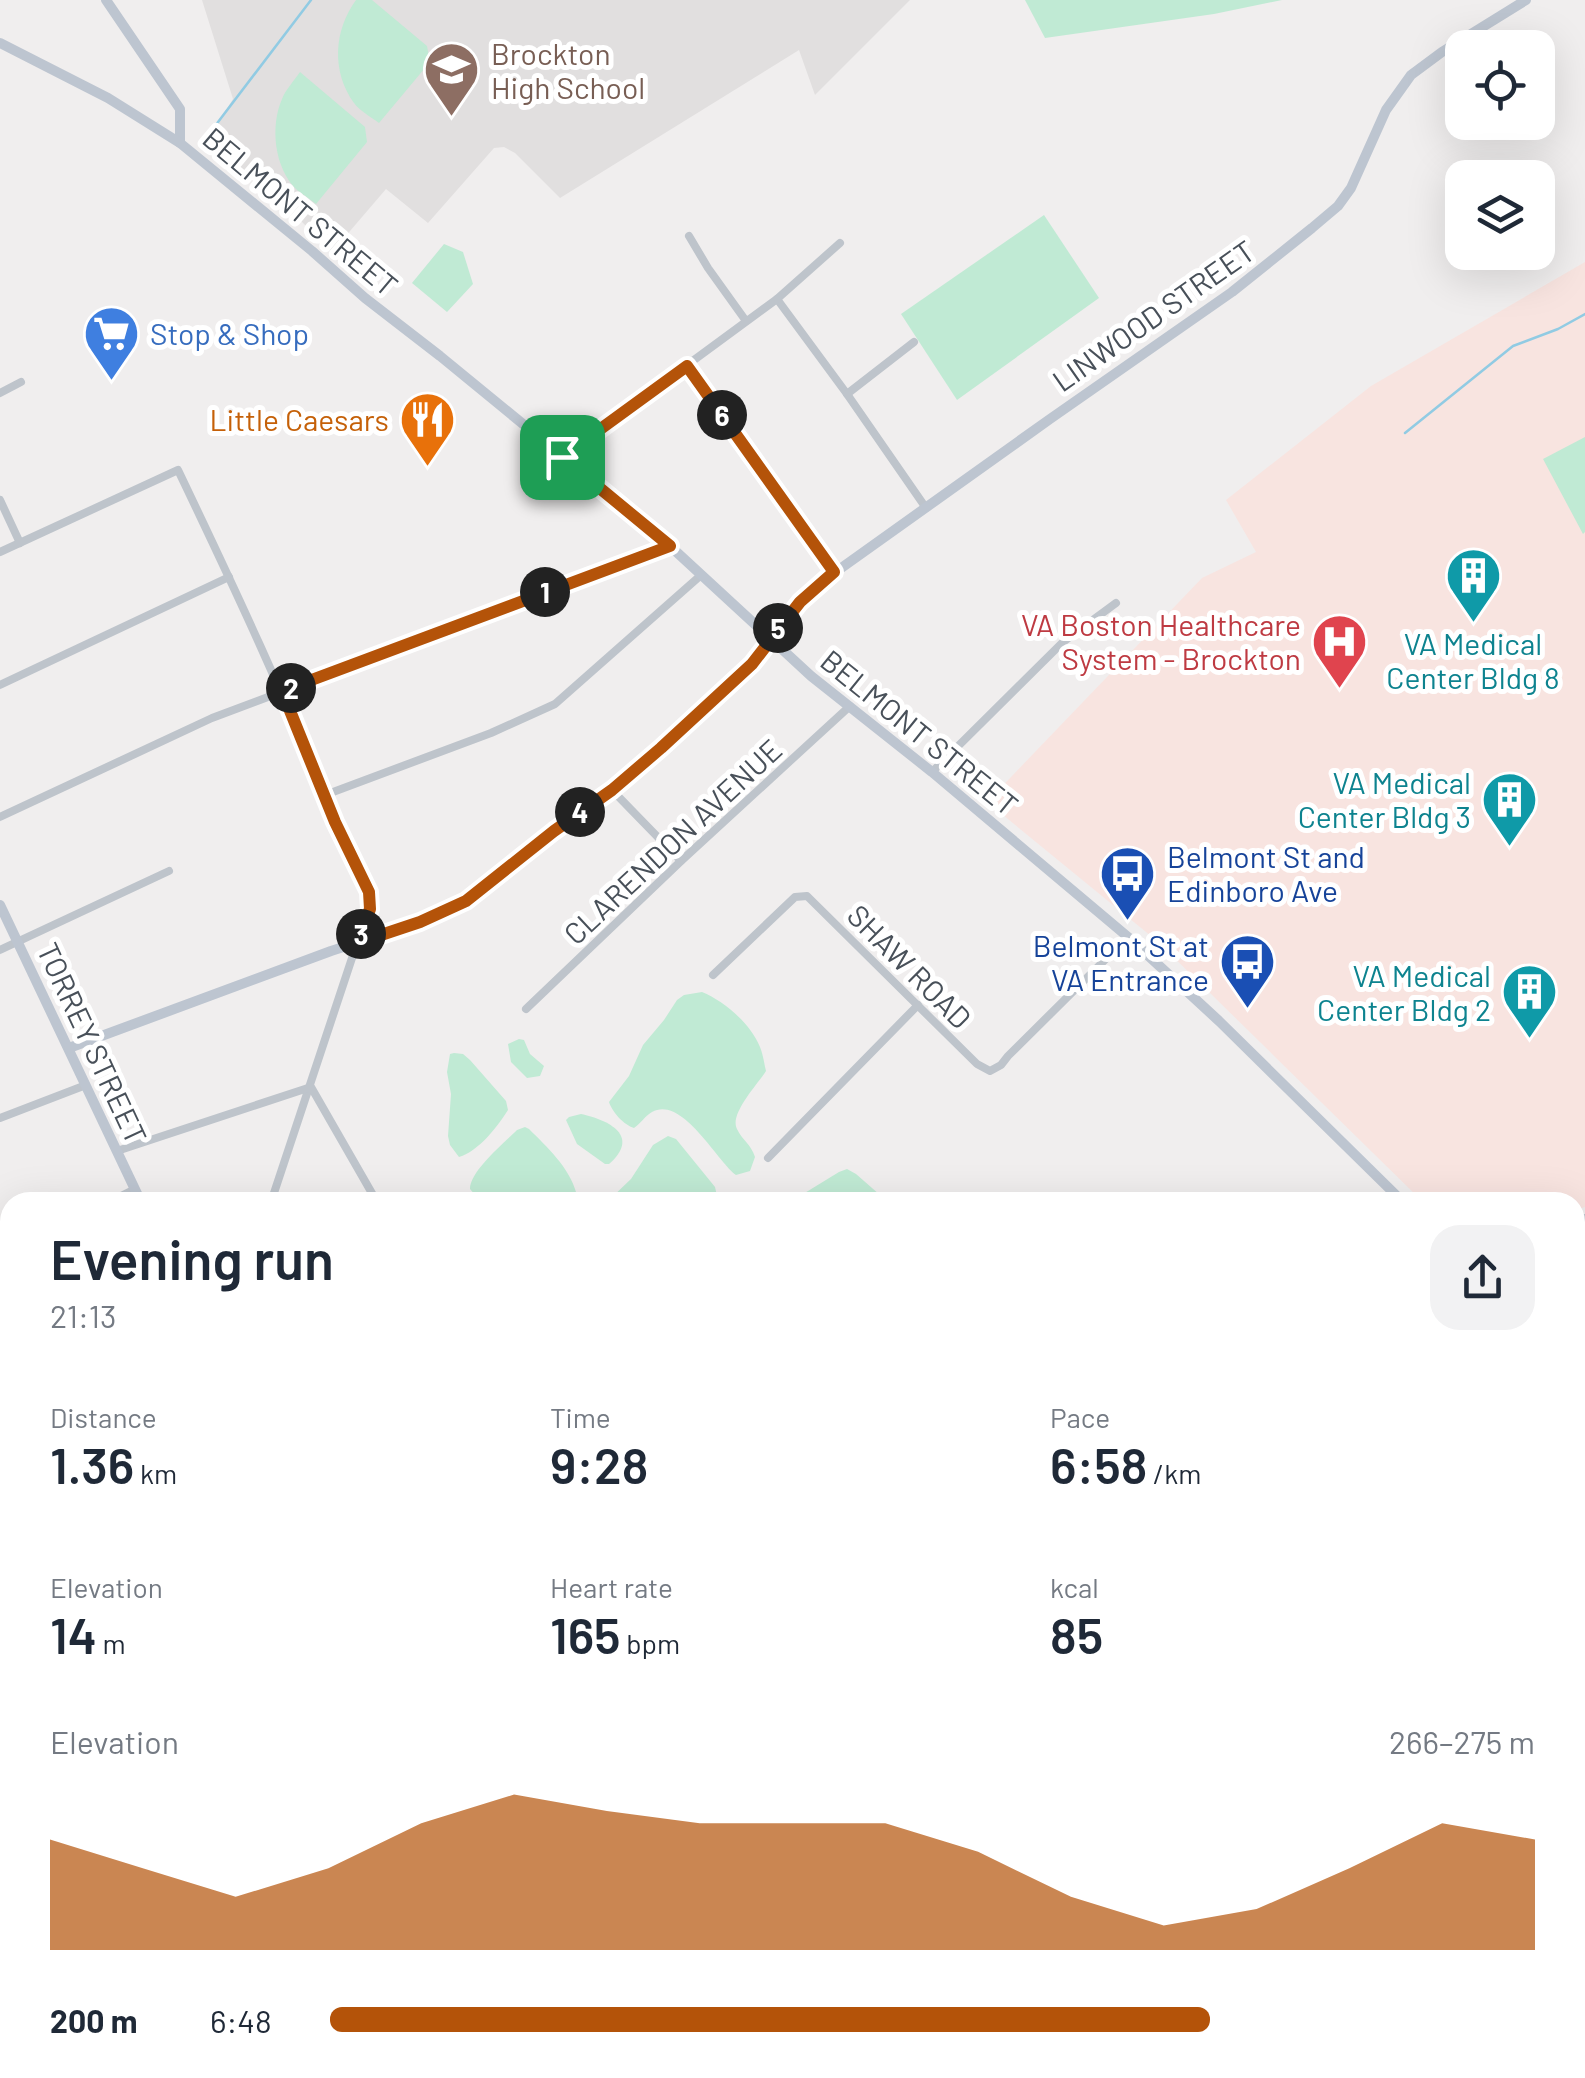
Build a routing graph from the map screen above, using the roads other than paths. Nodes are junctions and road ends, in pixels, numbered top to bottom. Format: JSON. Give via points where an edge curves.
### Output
{"nodes":[{"id":1,"x":107,"y":0,"type":"edge"},
{"id":2,"x":1526,"y":0,"type":"edge"},
{"id":3,"x":0,"y":43,"type":"edge"},
{"id":4,"x":180,"y":143,"type":"junction"},
{"id":5,"x":689,"y":236,"type":"dead end"},
{"id":6,"x":840,"y":244,"type":"dead end"},
{"id":7,"x":777,"y":299,"type":"junction"},
{"id":8,"x":746,"y":322,"type":"junction"},
{"id":9,"x":914,"y":342,"type":"dead end"},
{"id":10,"x":687,"y":366,"type":"junction"},
{"id":11,"x":21,"y":382,"type":"dead end"},
{"id":12,"x":0,"y":393,"type":"edge"},
{"id":13,"x":847,"y":394,"type":"junction"},
{"id":14,"x":562,"y":457,"type":"junction"},
{"id":15,"x":0,"y":500,"type":"edge"},
{"id":16,"x":926,"y":508,"type":"junction"},
{"id":17,"x":20,"y":543,"type":"junction"},
{"id":18,"x":670,"y":546,"type":"junction"},
{"id":19,"x":0,"y":552,"type":"edge"},
{"id":20,"x":834,"y":572,"type":"junction"},
{"id":21,"x":700,"y":576,"type":"junction"},
{"id":22,"x":229,"y":577,"type":"junction"},
{"id":23,"x":1116,"y":603,"type":"dead end"},
{"id":24,"x":769,"y":638,"type":"junction"},
{"id":25,"x":0,"y":686,"type":"edge"},
{"id":26,"x":282,"y":691,"type":"junction"},
{"id":27,"x":850,"y":706,"type":"junction"},
{"id":28,"x":932,"y":772,"type":"junction"},
{"id":29,"x":612,"y":790,"type":"junction"},
{"id":30,"x":325,"y":795,"type":"junction"},
{"id":31,"x":0,"y":817,"type":"edge"},
{"id":32,"x":682,"y":861,"type":"junction"},
{"id":33,"x":169,"y":871,"type":"dead end"},
{"id":34,"x":0,"y":905,"type":"edge"},
{"id":35,"x":1128,"y":937,"type":"junction"},
{"id":36,"x":18,"y":942,"type":"junction"},
{"id":37,"x":357,"y":943,"type":"junction"},
{"id":38,"x":0,"y":950,"type":"edge"},
{"id":39,"x":713,"y":976,"type":"dead end"},
{"id":40,"x":918,"y":1005,"type":"junction"},
{"id":41,"x":526,"y":1009,"type":"dead end"},
{"id":42,"x":69,"y":1048,"type":"junction"},
{"id":43,"x":86,"y":1085,"type":"junction"},
{"id":44,"x":311,"y":1087,"type":"junction"},
{"id":45,"x":0,"y":1118,"type":"edge"},
{"id":46,"x":117,"y":1151,"type":"junction"},
{"id":47,"x":768,"y":1158,"type":"dead end"},
{"id":48,"x":135,"y":1189,"type":"junction"},
{"id":49,"x":129,"y":1192,"type":"edge"},
{"id":50,"x":136,"y":1192,"type":"edge"},
{"id":51,"x":274,"y":1192,"type":"edge"},
{"id":52,"x":371,"y":1192,"type":"edge"},
{"id":53,"x":1394,"y":1192,"type":"edge"}],
"edges":[{"from":1,"to":4,"type":"main road","via":[[180,109]]},
{"from":2,"to":16,"type":"main road","name":"LINWOOD STREET","via":[[1411,75],[1338,206],[1232,292]]},
{"from":3,"to":4,"type":"main road","name":"BELMONT STREET"},
{"from":4,"to":14,"type":"main road","name":"BELMONT STREET"},
{"from":5,"to":8,"type":"street"},
{"from":6,"to":7,"type":"street"},
{"from":7,"to":8,"type":"street"},
{"from":7,"to":13,"type":"street"},
{"from":8,"to":10,"type":"street"},
{"from":9,"to":13,"type":"street"},
{"from":10,"to":14,"type":"street"},
{"from":10,"to":20,"type":"street"},
{"from":11,"to":12,"type":"street"},
{"from":13,"to":16,"type":"street"},
{"from":14,"to":18,"type":"main road","name":"BELMONT STREET"},
{"from":15,"to":17,"type":"street"},
{"from":16,"to":20,"type":"main road","name":"LINWOOD STREET"},
{"from":17,"to":19,"type":"street"},
{"from":17,"to":22,"type":"street","via":[[178,470]]},
{"from":18,"to":21,"type":"main road","name":"BELMONT STREET"},
{"from":18,"to":26,"type":"street"},
{"from":20,"to":24,"type":"main road","name":"LINWOOD STREET"},
{"from":21,"to":24,"type":"main road","name":"BELMONT STREET"},
{"from":21,"to":30,"type":"street","via":[[555,704]]},
{"from":22,"to":25,"type":"street"},
{"from":22,"to":26,"type":"street"},
{"from":23,"to":28,"type":"street","via":[[1064,642]]},
{"from":24,"to":27,"type":"main road","name":"BELMONT STREET"},
{"from":24,"to":29,"type":"main road","name":"LINWOOD STREET","via":[[752,664]]},
{"from":26,"to":30,"type":"street"},
{"from":26,"to":31,"type":"street"},
{"from":27,"to":28,"type":"main road","name":"BELMONT STREET"},
{"from":27,"to":32,"type":"street","name":"CLARENDON AVENUE"},
{"from":28,"to":35,"type":"main road","name":"BELMONT STREET"},
{"from":29,"to":32,"type":"street"},
{"from":29,"to":37,"type":"main road","name":"LINWOOD STREET","via":[[466,901]]},
{"from":30,"to":37,"type":"street","via":[[370,896]]},
{"from":32,"to":41,"type":"street","name":"CLARENDON AVENUE"},
{"from":33,"to":36,"type":"street"},
{"from":34,"to":36,"type":"main road","name":"TORREY STREET"},
{"from":35,"to":40,"type":"street","name":"SHAW ROAD","via":[[994,1070],[982,1068]]},
{"from":35,"to":53,"type":"main road","name":"BELMONT STREET"},
{"from":36,"to":38,"type":"street"},
{"from":36,"to":42,"type":"main road","name":"TORREY STREET"},
{"from":37,"to":42,"type":"main road","name":"LINWOOD STREET"},
{"from":37,"to":44,"type":"street"},
{"from":39,"to":40,"type":"street","name":"SHAW ROAD","via":[[801,895]]},
{"from":40,"to":47,"type":"street"},
{"from":42,"to":43,"type":"main road","name":"TORREY STREET"},
{"from":43,"to":45,"type":"street"},
{"from":43,"to":46,"type":"main road","name":"TORREY STREET"},
{"from":44,"to":46,"type":"street"},
{"from":44,"to":51,"type":"street"},
{"from":44,"to":52,"type":"street"},
{"from":46,"to":48,"type":"main road","name":"TORREY STREET"},
{"from":48,"to":49,"type":"street"},
{"from":48,"to":50,"type":"main road","name":"TORREY STREET"}]}
